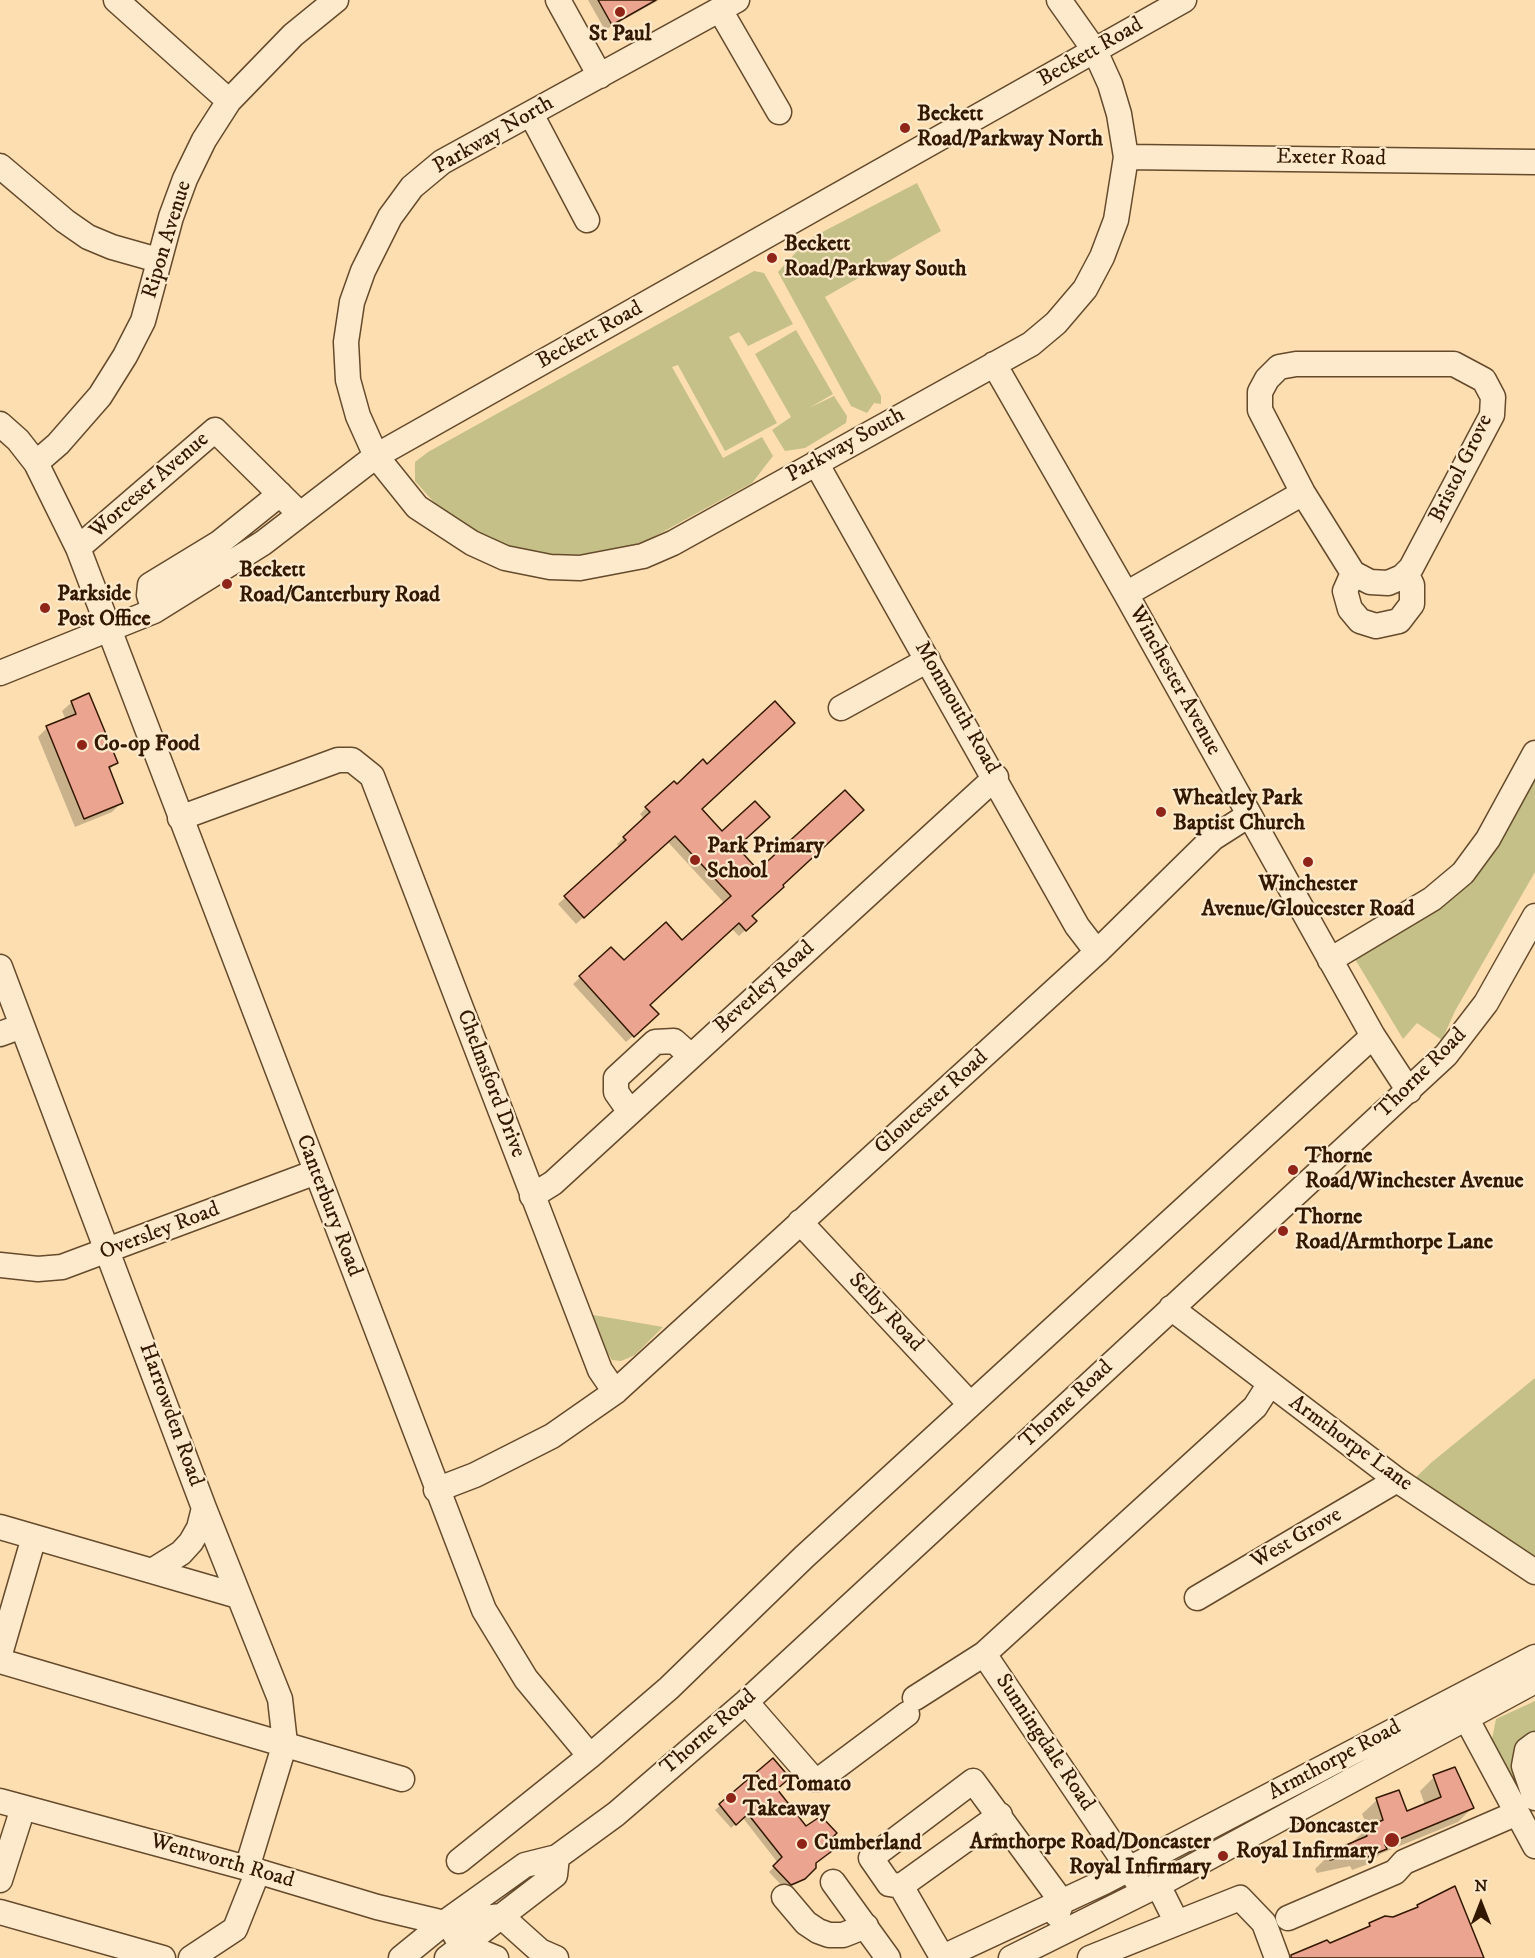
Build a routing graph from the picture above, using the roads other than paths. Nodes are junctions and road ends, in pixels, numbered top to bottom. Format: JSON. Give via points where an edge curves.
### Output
{"nodes":[{"id":1,"x":116,"y":0,"type":"edge"},
{"id":2,"x":336,"y":0,"type":"edge"},
{"id":3,"x":558,"y":0,"type":"edge"},
{"id":4,"x":1059,"y":0,"type":"edge"},
{"id":5,"x":1184,"y":0,"type":"edge"},
{"id":6,"x":729,"y":5,"type":"edge"},
{"id":7,"x":1095,"y":51,"type":"junction"},
{"id":8,"x":600,"y":76,"type":"junction"},
{"id":9,"x":229,"y":101,"type":"junction"},
{"id":10,"x":779,"y":112,"type":"dead end"},
{"id":11,"x":531,"y":114,"type":"junction"},
{"id":12,"x":1126,"y":158,"type":"junction"},
{"id":13,"x":1535,"y":162,"type":"edge"},
{"id":14,"x":0,"y":166,"type":"edge"},
{"id":15,"x":587,"y":220,"type":"dead end"},
{"id":16,"x":158,"y":260,"type":"junction"},
{"id":17,"x":993,"y":364,"type":"junction"},
{"id":18,"x":0,"y":424,"type":"edge"},
{"id":19,"x":376,"y":456,"type":"junction"},
{"id":20,"x":36,"y":463,"type":"junction"},
{"id":21,"x":816,"y":463,"type":"junction"},
{"id":22,"x":1303,"y":493,"type":"junction"},
{"id":23,"x":280,"y":494,"type":"junction"},
{"id":24,"x":299,"y":513,"type":"junction"},
{"id":25,"x":78,"y":548,"type":"junction"},
{"id":26,"x":1353,"y":573,"type":"junction"},
{"id":27,"x":1406,"y":573,"type":"junction"},
{"id":28,"x":1126,"y":594,"type":"junction"},
{"id":29,"x":154,"y":611,"type":"junction"},
{"id":30,"x":110,"y":631,"type":"junction"},
{"id":31,"x":928,"y":660,"type":"junction"},
{"id":32,"x":0,"y":673,"type":"edge"},
{"id":33,"x":841,"y":708,"type":"dead end"},
{"id":34,"x":1535,"y":753,"type":"edge"},
{"id":35,"x":996,"y":777,"type":"junction"},
{"id":36,"x":1249,"y":815,"type":"junction"},
{"id":37,"x":180,"y":818,"type":"junction"},
{"id":38,"x":1535,"y":916,"type":"edge"},
{"id":39,"x":1097,"y":952,"type":"junction"},
{"id":40,"x":1330,"y":960,"type":"junction"},
{"id":41,"x":0,"y":967,"type":"edge"},
{"id":42,"x":11,"y":1030,"type":"edge"},
{"id":43,"x":1373,"y":1036,"type":"junction"},
{"id":44,"x":691,"y":1056,"type":"junction"},
{"id":45,"x":1408,"y":1091,"type":"junction"},
{"id":46,"x":630,"y":1112,"type":"junction"},
{"id":47,"x":316,"y":1172,"type":"junction"},
{"id":48,"x":532,"y":1196,"type":"junction"},
{"id":49,"x":800,"y":1222,"type":"junction"},
{"id":50,"x":109,"y":1252,"type":"junction"},
{"id":51,"x":0,"y":1265,"type":"edge"},
{"id":52,"x":1171,"y":1308,"type":"junction"},
{"id":53,"x":1269,"y":1385,"type":"junction"},
{"id":54,"x":615,"y":1392,"type":"junction"},
{"id":55,"x":970,"y":1404,"type":"junction"},
{"id":56,"x":1397,"y":1480,"type":"junction"},
{"id":57,"x":436,"y":1490,"type":"junction"},
{"id":58,"x":204,"y":1508,"type":"junction"},
{"id":59,"x":0,"y":1527,"type":"edge"},
{"id":60,"x":34,"y":1537,"type":"junction"},
{"id":61,"x":152,"y":1571,"type":"junction"},
{"id":62,"x":1535,"y":1572,"type":"edge"},
{"id":63,"x":238,"y":1596,"type":"junction"},
{"id":64,"x":1197,"y":1598,"type":"dead end"},
{"id":65,"x":0,"y":1654,"type":"edge"},
{"id":66,"x":984,"y":1654,"type":"junction"},
{"id":67,"x":1535,"y":1657,"type":"edge"},
{"id":68,"x":0,"y":1661,"type":"edge"},
{"id":69,"x":1535,"y":1681,"type":"edge"},
{"id":70,"x":746,"y":1702,"type":"junction"},
{"id":71,"x":1461,"y":1708,"type":"junction"},
{"id":72,"x":285,"y":1743,"type":"junction"},
{"id":73,"x":1535,"y":1744,"type":"edge"},
{"id":74,"x":591,"y":1756,"type":"junction"},
{"id":75,"x":402,"y":1779,"type":"dead end"},
{"id":76,"x":1535,"y":1798,"type":"edge"},
{"id":77,"x":0,"y":1801,"type":"edge"},
{"id":78,"x":23,"y":1808,"type":"junction"},
{"id":79,"x":1000,"y":1815,"type":"junction"},
{"id":80,"x":1529,"y":1827,"type":"edge"},
{"id":81,"x":558,"y":1857,"type":"junction"},
{"id":82,"x":459,"y":1861,"type":"dead end"},
{"id":83,"x":253,"y":1869,"type":"junction"},
{"id":84,"x":1129,"y":1869,"type":"junction"},
{"id":85,"x":0,"y":1880,"type":"edge"},
{"id":86,"x":833,"y":1882,"type":"dead end"},
{"id":87,"x":901,"y":1886,"type":"junction"},
{"id":88,"x":1151,"y":1888,"type":"junction"},
{"id":89,"x":784,"y":1897,"type":"dead end"},
{"id":90,"x":1062,"y":1902,"type":"junction"},
{"id":91,"x":0,"y":1912,"type":"edge"},
{"id":92,"x":501,"y":1916,"type":"junction"},
{"id":93,"x":1288,"y":1918,"type":"dead end"},
{"id":94,"x":444,"y":1923,"type":"junction"},
{"id":95,"x":1177,"y":1923,"type":"junction"},
{"id":96,"x":866,"y":1926,"type":"junction"},
{"id":97,"x":1048,"y":1949,"type":"edge"},
{"id":98,"x":455,"y":1952,"type":"edge"},
{"id":99,"x":163,"y":1958,"type":"edge"},
{"id":100,"x":191,"y":1958,"type":"edge"},
{"id":101,"x":401,"y":1958,"type":"edge"},
{"id":102,"x":496,"y":1958,"type":"edge"},
{"id":103,"x":556,"y":1958,"type":"edge"},
{"id":104,"x":888,"y":1958,"type":"edge"},
{"id":105,"x":941,"y":1958,"type":"edge"},
{"id":106,"x":1011,"y":1958,"type":"edge"},
{"id":107,"x":1090,"y":1958,"type":"edge"},
{"id":108,"x":1277,"y":1958,"type":"edge"}],
"edges":[{"from":1,"to":9,"type":"street"},
{"from":2,"to":9,"type":"street","name":"Ripon Avenue","via":[[293,35]]},
{"from":3,"to":8,"type":"street"},
{"from":4,"to":7,"type":"street"},
{"from":5,"to":7,"type":"street","name":"Beckett Road"},
{"from":6,"to":8,"type":"street","name":"Parkway North"},
{"from":6,"to":10,"type":"street"},
{"from":7,"to":12,"type":"street","name":"Parkway South","via":[[1119,114]]},
{"from":7,"to":19,"type":"street","name":"Beckett Road"},
{"from":8,"to":11,"type":"street","name":"Parkway North"},
{"from":9,"to":16,"type":"street","name":"Ripon Avenue","via":[[185,179]]},
{"from":11,"to":15,"type":"street"},
{"from":11,"to":19,"type":"street","name":"Parkway North","via":[[442,162],[412,187],[390,217],[363,271],[346,342],[348,381]]},
{"from":12,"to":13,"type":"street","name":"Exeter Road"},
{"from":12,"to":17,"type":"street","name":"Parkway South","via":[[1116,220],[1085,289],[1056,323],[1031,344]]},
{"from":14,"to":16,"type":"street","via":[[88,237]]},
{"from":16,"to":20,"type":"street","name":"Ripon Avenue","via":[[143,321],[125,356],[100,396]]},
{"from":17,"to":21,"type":"street","name":"Parkway South"},
{"from":17,"to":28,"type":"street","name":"Winchester Avenue"},
{"from":18,"to":20,"type":"street","name":"Canterbury Road"},
{"from":19,"to":21,"type":"street","name":"Parkway South","via":[[417,507],[472,543],[505,558],[580,568],[643,556],[673,543]]},
{"from":19,"to":24,"type":"street","name":"Beckett Road"},
{"from":20,"to":25,"type":"street","name":"Canterbury Road"},
{"from":21,"to":31,"type":"street","name":"Monmouth Road"},
{"from":22,"to":26,"type":"street","name":"Bristol Grove"},
{"from":22,"to":27,"type":"street","name":"Bristol Grove","via":[[1260,410],[1260,392],[1279,367],[1454,364],[1484,380],[1493,397],[1492,416]]},
{"from":22,"to":28,"type":"street"},
{"from":23,"to":24,"type":"street","name":"Worceser Avenue"},
{"from":23,"to":25,"type":"street","name":"Worceser Avenue","via":[[214,430]]},
{"from":23,"to":29,"type":"street","via":[[219,543],[150,585],[148,595]]},
{"from":24,"to":29,"type":"street","name":"Beckett Road","via":[[263,543]]},
{"from":25,"to":30,"type":"street","name":"Canterbury Road"},
{"from":26,"to":27,"type":"street","via":[[1370,582],[1388,583]]},
{"from":26,"to":27,"type":"street","via":[[1345,591],[1350,609],[1360,621],[1376,626],[1399,621],[1412,604],[1412,585]]},
{"from":28,"to":36,"type":"street","name":"Winchester Avenue"},
{"from":29,"to":30,"type":"street","name":"Beckett Road"},
{"from":30,"to":32,"type":"street","name":"Beckett Road"},
{"from":30,"to":37,"type":"street","name":"Canterbury Road"},
{"from":31,"to":33,"type":"street"},
{"from":31,"to":35,"type":"street","name":"Monmouth Road"},
{"from":34,"to":40,"type":"street","via":[[1488,839],[1462,873],[1432,899]]},
{"from":35,"to":39,"type":"street","name":"Monmouth Road","via":[[1077,926]]},
{"from":35,"to":44,"type":"street","name":"Beverley Road"},
{"from":36,"to":39,"type":"street","name":"Gloucester Road","via":[[1213,838]]},
{"from":36,"to":40,"type":"street","name":"Winchester Avenue"},
{"from":37,"to":47,"type":"street","name":"Canterbury Road"},
{"from":37,"to":48,"type":"street","name":"Chelmsford Drive","via":[[338,760],[352,760],[372,776]]},
{"from":38,"to":45,"type":"street","name":"Thorne Road","via":[[1468,1029]]},
{"from":39,"to":49,"type":"street","name":"Gloucester Road"},
{"from":40,"to":43,"type":"street","name":"Winchester Avenue"},
{"from":41,"to":42,"type":"street","name":"Harrowden Road"},
{"from":42,"to":50,"type":"street","name":"Harrowden Road"},
{"from":43,"to":45,"type":"street","name":"Winchester Avenue"},
{"from":43,"to":55,"type":"street"},
{"from":44,"to":46,"type":"street","name":"Beverley Road"},
{"from":44,"to":46,"type":"street","via":[[674,1041],[655,1042],[623,1071],[616,1078],[616,1092]]},
{"from":45,"to":52,"type":"street","name":"Thorne Road"},
{"from":46,"to":48,"type":"street","name":"Beverley Road","via":[[553,1183]]},
{"from":47,"to":50,"type":"street","name":"Oversley Road"},
{"from":47,"to":57,"type":"street","name":"Canterbury Road"},
{"from":48,"to":54,"type":"street","name":"Chelmsford Drive","via":[[600,1370]]},
{"from":49,"to":54,"type":"street","name":"Gloucester Road"},
{"from":49,"to":55,"type":"street","name":"Selby Road"},
{"from":50,"to":51,"type":"street","name":"Oversley Road","via":[[62,1267]]},
{"from":50,"to":58,"type":"street","name":"Harrowden Road"},
{"from":52,"to":53,"type":"street","name":"Armthorpe Lane"},
{"from":52,"to":70,"type":"street","name":"Thorne Road"},
{"from":53,"to":56,"type":"street","name":"Armthorpe Lane"},
{"from":53,"to":66,"type":"street","via":[[1255,1407]]},
{"from":54,"to":57,"type":"street","via":[[552,1436]]},
{"from":55,"to":74,"type":"street","via":[[669,1688]]},
{"from":56,"to":62,"type":"street","name":"Armthorpe Lane"},
{"from":56,"to":64,"type":"street","name":"West Grove"},
{"from":57,"to":74,"type":"street","name":"Canterbury Road","via":[[484,1610],[526,1679]]},
{"from":58,"to":61,"type":"street","via":[[191,1542]]},
{"from":58,"to":63,"type":"street","name":"Harrowden Road"},
{"from":59,"to":60,"type":"street"},
{"from":60,"to":61,"type":"street"},
{"from":60,"to":65,"type":"street"},
{"from":61,"to":63,"type":"street"},
{"from":63,"to":72,"type":"street","name":"Harrowden Road","via":[[280,1699]]},
{"from":66,"to":70,"type":"street","via":[[820,1779],[813,1779]]},
{"from":66,"to":84,"type":"street","name":"Sunningdale Road"},
{"from":67,"to":71,"type":"street","name":"Armthorpe Road"},
{"from":68,"to":72,"type":"street"},
{"from":69,"to":71,"type":"street","name":"Armthorpe Road"},
{"from":70,"to":81,"type":"street","name":"Thorne Road","via":[[616,1814]]},
{"from":71,"to":80,"type":"street"},
{"from":71,"to":84,"type":"street","name":"Armthorpe Road"},
{"from":71,"to":88,"type":"street","name":"Armthorpe Road"},
{"from":72,"to":75,"type":"street"},
{"from":72,"to":83,"type":"street","name":"Harrowden Road"},
{"from":73,"to":76,"type":"street","via":[[1527,1750],[1524,1766]]},
{"from":74,"to":82,"type":"street"},
{"from":77,"to":78,"type":"street","name":"Wentworth Road"},
{"from":78,"to":83,"type":"street","name":"Wentworth Road"},
{"from":78,"to":85,"type":"street"},
{"from":79,"to":87,"type":"street"},
{"from":79,"to":87,"type":"street","via":[[973,1781],[871,1858],[889,1884]]},
{"from":79,"to":90,"type":"street"},
{"from":80,"to":93,"type":"street","via":[[1404,1862],[1395,1872]]},
{"from":81,"to":92,"type":"street","name":"Thorne Road","via":[[555,1875]]},
{"from":81,"to":94,"type":"street","name":"Thorne Road","via":[[525,1865]]},
{"from":83,"to":94,"type":"street","name":"Wentworth Road","via":[[364,1904]]},
{"from":83,"to":100,"type":"street","name":"Harrowden Road","via":[[235,1929]]},
{"from":84,"to":88,"type":"street","name":"Sunningdale Road"},
{"from":84,"to":90,"type":"street","name":"Armthorpe Road"},
{"from":86,"to":96,"type":"street"},
{"from":87,"to":105,"type":"street"},
{"from":88,"to":95,"type":"street","name":"Sunningdale Road"},
{"from":88,"to":97,"type":"street","name":"Armthorpe Road"},
{"from":89,"to":96,"type":"street","via":[[806,1923],[823,1934],[843,1935]]},
{"from":90,"to":97,"type":"street"},
{"from":90,"to":105,"type":"street","name":"Armthorpe Road"},
{"from":91,"to":99,"type":"street"},
{"from":92,"to":94,"type":"street"},
{"from":92,"to":98,"type":"street","name":"Thorne Road"},
{"from":92,"to":103,"type":"street","via":[[540,1951]]},
{"from":94,"to":98,"type":"street"},
{"from":94,"to":101,"type":"street","name":"Thorne Road"},
{"from":95,"to":107,"type":"street"},
{"from":95,"to":108,"type":"street","via":[[1240,1898],[1264,1923]]},
{"from":96,"to":104,"type":"street"},
{"from":97,"to":106,"type":"street","name":"Armthorpe Road"},
{"from":98,"to":102,"type":"street"}]}
